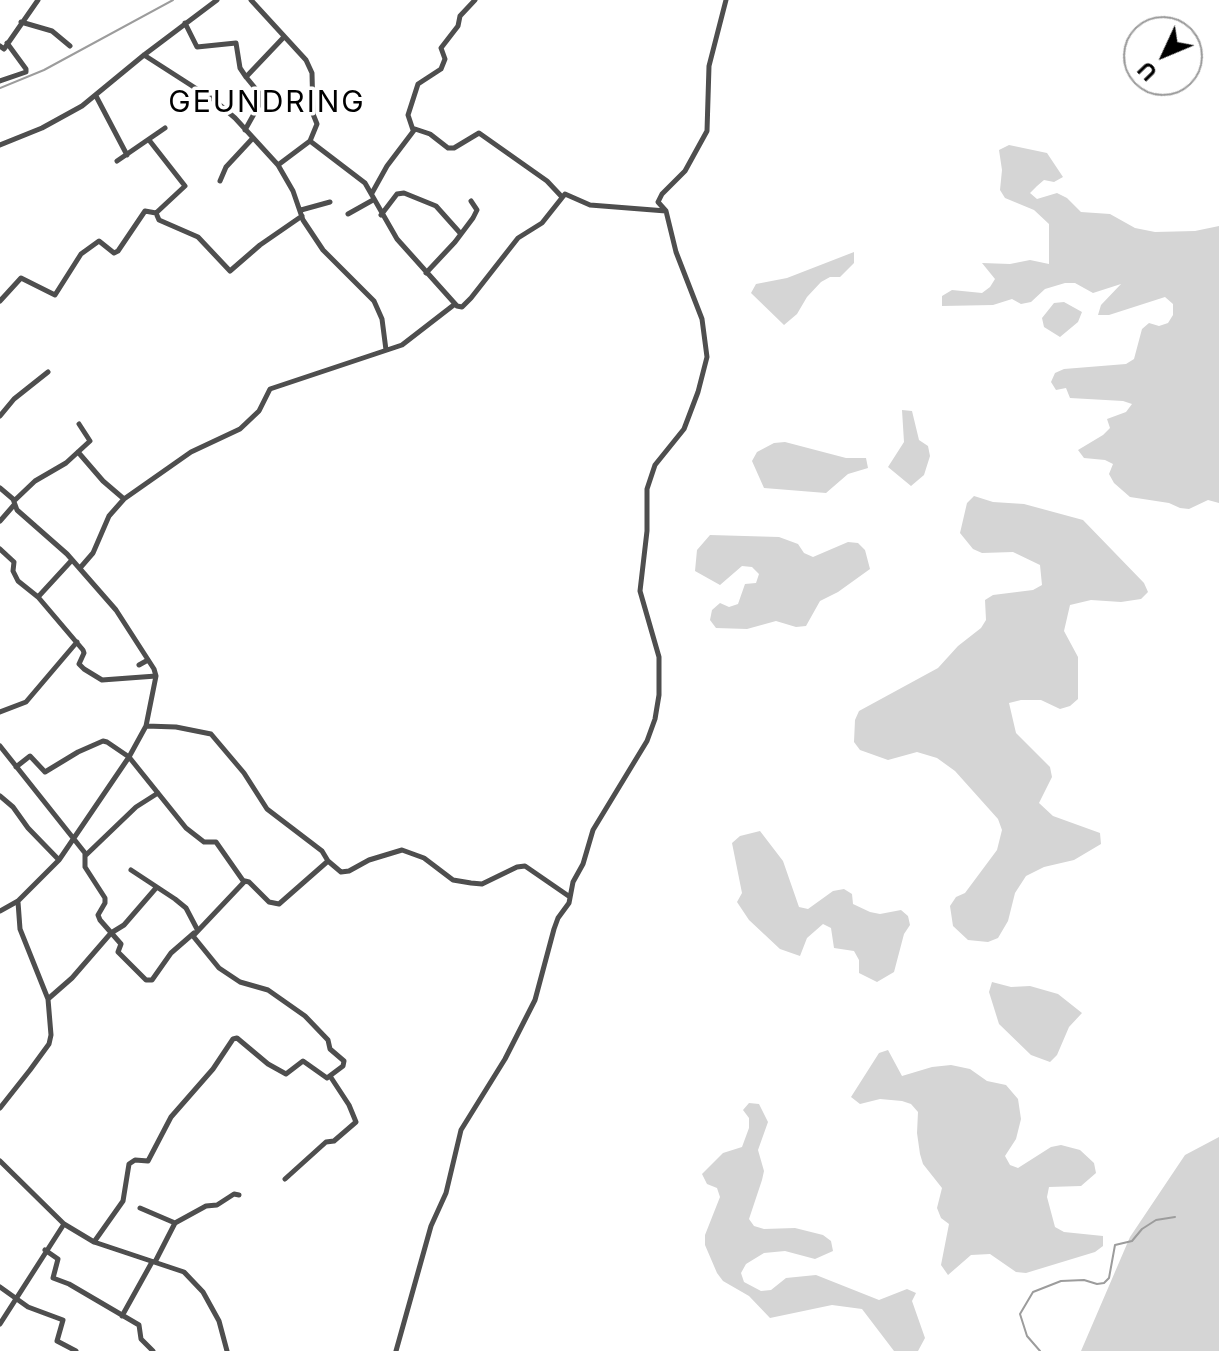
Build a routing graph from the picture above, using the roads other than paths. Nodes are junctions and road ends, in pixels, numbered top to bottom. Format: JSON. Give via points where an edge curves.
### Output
{"nodes":[{"id":1,"x":38,"y":0,"type":"edge"},
{"id":2,"x":217,"y":0,"type":"edge"},
{"id":3,"x":251,"y":0,"type":"edge"},
{"id":4,"x":475,"y":0,"type":"edge"},
{"id":5,"x":726,"y":0,"type":"edge"},
{"id":6,"x":21,"y":22,"type":"junction"},
{"id":7,"x":185,"y":23,"type":"junction"},
{"id":8,"x":283,"y":38,"type":"junction"},
{"id":9,"x":70,"y":46,"type":"dead end"},
{"id":10,"x":2,"y":47,"type":"edge"},
{"id":11,"x":144,"y":55,"type":"junction"},
{"id":12,"x":246,"y":77,"type":"junction"},
{"id":13,"x":0,"y":81,"type":"edge"},
{"id":14,"x":96,"y":95,"type":"junction"},
{"id":15,"x":165,"y":128,"type":"dead end"},
{"id":16,"x":245,"y":130,"type":"junction"},
{"id":17,"x":413,"y":130,"type":"junction"},
{"id":18,"x":252,"y":139,"type":"junction"},
{"id":19,"x":149,"y":140,"type":"junction"},
{"id":20,"x":310,"y":141,"type":"junction"},
{"id":21,"x":0,"y":145,"type":"edge"},
{"id":22,"x":127,"y":155,"type":"junction"},
{"id":23,"x":117,"y":161,"type":"dead end"},
{"id":24,"x":278,"y":165,"type":"junction"},
{"id":25,"x":220,"y":181,"type":"dead end"},
{"id":26,"x":373,"y":197,"type":"junction"},
{"id":27,"x":562,"y":197,"type":"junction"},
{"id":28,"x":471,"y":201,"type":"dead end"},
{"id":29,"x":330,"y":202,"type":"dead end"},
{"id":30,"x":666,"y":211,"type":"junction"},
{"id":31,"x":156,"y":213,"type":"junction"},
{"id":32,"x":302,"y":213,"type":"junction"},
{"id":33,"x":348,"y":214,"type":"dead end"},
{"id":34,"x":381,"y":215,"type":"junction"},
{"id":35,"x":461,"y":234,"type":"junction"},
{"id":36,"x":426,"y":273,"type":"junction"},
{"id":37,"x":0,"y":301,"type":"edge"},
{"id":38,"x":455,"y":304,"type":"junction"},
{"id":39,"x":386,"y":350,"type":"junction"},
{"id":40,"x":48,"y":372,"type":"dead end"},
{"id":41,"x":0,"y":416,"type":"edge"},
{"id":42,"x":79,"y":424,"type":"dead end"},
{"id":43,"x":78,"y":452,"type":"junction"},
{"id":44,"x":0,"y":488,"type":"edge"},
{"id":45,"x":124,"y":499,"type":"junction"},
{"id":46,"x":14,"y":503,"type":"junction"},
{"id":47,"x":0,"y":521,"type":"edge"},
{"id":48,"x":0,"y":549,"type":"edge"},
{"id":49,"x":73,"y":560,"type":"junction"},
{"id":50,"x":80,"y":568,"type":"junction"},
{"id":51,"x":38,"y":597,"type":"junction"},
{"id":52,"x":77,"y":642,"type":"junction"},
{"id":53,"x":148,"y":660,"type":"junction"},
{"id":54,"x":139,"y":665,"type":"dead end"},
{"id":55,"x":156,"y":676,"type":"junction"},
{"id":56,"x":0,"y":712,"type":"edge"},
{"id":57,"x":146,"y":726,"type":"junction"},
{"id":58,"x":0,"y":746,"type":"edge"},
{"id":59,"x":129,"y":757,"type":"junction"},
{"id":60,"x":16,"y":767,"type":"junction"},
{"id":61,"x":158,"y":793,"type":"junction"},
{"id":62,"x":0,"y":796,"type":"edge"},
{"id":63,"x":73,"y":841,"type":"junction"},
{"id":64,"x":86,"y":856,"type":"junction"},
{"id":65,"x":59,"y":860,"type":"junction"},
{"id":66,"x":328,"y":861,"type":"junction"},
{"id":67,"x":131,"y":870,"type":"dead end"},
{"id":68,"x":244,"y":882,"type":"junction"},
{"id":69,"x":156,"y":888,"type":"junction"},
{"id":70,"x":570,"y":897,"type":"junction"},
{"id":71,"x":18,"y":901,"type":"junction"},
{"id":72,"x":0,"y":911,"type":"edge"},
{"id":73,"x":196,"y":931,"type":"junction"},
{"id":74,"x":111,"y":933,"type":"junction"},
{"id":75,"x":48,"y":999,"type":"junction"},
{"id":76,"x":330,"y":1076,"type":"junction"},
{"id":77,"x":1,"y":1104,"type":"edge"},
{"id":78,"x":0,"y":1161,"type":"edge"},
{"id":79,"x":285,"y":1179,"type":"dead end"},
{"id":80,"x":239,"y":1195,"type":"dead end"},
{"id":81,"x":140,"y":1208,"type":"dead end"},
{"id":82,"x":175,"y":1223,"type":"junction"},
{"id":83,"x":64,"y":1224,"type":"junction"},
{"id":84,"x":94,"y":1242,"type":"junction"},
{"id":85,"x":45,"y":1250,"type":"junction"},
{"id":86,"x":153,"y":1262,"type":"junction"},
{"id":87,"x":0,"y":1287,"type":"edge"},
{"id":88,"x":15,"y":1298,"type":"junction"},
{"id":89,"x":122,"y":1316,"type":"junction"},
{"id":90,"x":0,"y":1324,"type":"edge"},
{"id":91,"x":76,"y":1351,"type":"edge"},
{"id":92,"x":153,"y":1351,"type":"edge"},
{"id":93,"x":227,"y":1351,"type":"edge"},
{"id":94,"x":396,"y":1351,"type":"edge"}],
"edges":[{"from":1,"to":6,"type":"street"},
{"from":2,"to":7,"type":"street"},
{"from":3,"to":8,"type":"street"},
{"from":4,"to":17,"type":"street","via":[[441,48],[441,69],[418,84],[408,115]]},
{"from":5,"to":30,"type":"street","via":[[709,66],[707,131],[685,171],[662,194],[658,202]]},
{"from":6,"to":9,"type":"street","via":[[52,31]]},
{"from":6,"to":10,"type":"street"},
{"from":7,"to":11,"type":"street"},
{"from":7,"to":12,"type":"street","via":[[197,47],[236,43]]},
{"from":8,"to":12,"type":"street"},
{"from":8,"to":20,"type":"street","via":[[312,73],[317,124]]},
{"from":10,"to":13,"type":"street","via":[[26,72]]},
{"from":11,"to":14,"type":"street"},
{"from":11,"to":16,"type":"street","via":[[214,100]]},
{"from":12,"to":16,"type":"street","via":[[260,94]]},
{"from":14,"to":21,"type":"street","via":[[66,116]]},
{"from":14,"to":22,"type":"street"},
{"from":15,"to":19,"type":"street"},
{"from":16,"to":18,"type":"street"},
{"from":17,"to":26,"type":"street"},
{"from":17,"to":27,"type":"street","via":[[430,134],[448,148],[479,133]]},
{"from":18,"to":24,"type":"street"},
{"from":18,"to":25,"type":"street"},
{"from":19,"to":22,"type":"street"},
{"from":19,"to":31,"type":"street","via":[[185,186]]},
{"from":20,"to":24,"type":"street"},
{"from":20,"to":26,"type":"street","via":[[358,176]]},
{"from":22,"to":23,"type":"street"},
{"from":24,"to":32,"type":"street"},
{"from":26,"to":33,"type":"street"},
{"from":26,"to":34,"type":"street"},
{"from":27,"to":30,"type":"street","via":[[567,194],[590,205]]},
{"from":27,"to":38,"type":"street","via":[[542,223],[518,238],[462,307]]},
{"from":28,"to":35,"type":"street","via":[[477,210]]},
{"from":29,"to":32,"type":"street"},
{"from":30,"to":70,"type":"street","via":[[702,319],[707,357],[684,429],[655,465],[647,489],[640,591],[659,657],[655,719],[593,830]]},
{"from":31,"to":32,"type":"street","via":[[159,220],[198,237],[230,271]]},
{"from":31,"to":37,"type":"street","via":[[145,211],[114,253],[99,241],[93,243],[75,262],[59,293],[21,278]]},
{"from":32,"to":39,"type":"street","via":[[323,250],[374,301]]},
{"from":34,"to":35,"type":"street","via":[[397,194],[404,193],[436,206]]},
{"from":34,"to":36,"type":"street"},
{"from":35,"to":36,"type":"street"},
{"from":36,"to":38,"type":"street"},
{"from":38,"to":39,"type":"street","via":[[409,340]]},
{"from":39,"to":45,"type":"street","via":[[270,389],[259,411],[240,429],[191,452]]},
{"from":40,"to":41,"type":"street"},
{"from":42,"to":43,"type":"street","via":[[91,439]]},
{"from":43,"to":45,"type":"street"},
{"from":43,"to":46,"type":"street","via":[[21,492]]},
{"from":44,"to":46,"type":"street"},
{"from":45,"to":50,"type":"street"},
{"from":46,"to":47,"type":"street"},
{"from":46,"to":49,"type":"street"},
{"from":48,"to":51,"type":"street","via":[[14,562],[18,581]]},
{"from":49,"to":50,"type":"street"},
{"from":49,"to":51,"type":"street"},
{"from":50,"to":53,"type":"street"},
{"from":51,"to":52,"type":"street"},
{"from":52,"to":55,"type":"street","via":[[84,653],[79,664],[98,679]]},
{"from":52,"to":56,"type":"street","via":[[26,702]]},
{"from":53,"to":54,"type":"street"},
{"from":53,"to":55,"type":"street"},
{"from":55,"to":57,"type":"street"},
{"from":57,"to":59,"type":"street"},
{"from":57,"to":66,"type":"street","via":[[211,734],[267,809]]},
{"from":58,"to":60,"type":"street"},
{"from":59,"to":60,"type":"street","via":[[103,741],[45,772],[30,756]]},
{"from":59,"to":61,"type":"street"},
{"from":59,"to":63,"type":"street"},
{"from":60,"to":63,"type":"street"},
{"from":61,"to":64,"type":"street"},
{"from":61,"to":68,"type":"street","via":[[196,838],[216,842]]},
{"from":62,"to":65,"type":"street"},
{"from":63,"to":64,"type":"street"},
{"from":63,"to":65,"type":"street"},
{"from":64,"to":74,"type":"street","via":[[85,867],[105,898],[98,915]]},
{"from":65,"to":71,"type":"street"},
{"from":66,"to":68,"type":"street","via":[[279,904]]},
{"from":66,"to":70,"type":"street","via":[[344,872],[389,853],[409,851],[453,880],[480,884],[525,866]]},
{"from":67,"to":69,"type":"street"},
{"from":68,"to":73,"type":"street"},
{"from":69,"to":73,"type":"street","via":[[186,908]]},
{"from":69,"to":74,"type":"street"},
{"from":70,"to":94,"type":"street","via":[[554,929],[535,1000],[461,1130]]},
{"from":71,"to":72,"type":"street"},
{"from":71,"to":75,"type":"street","via":[[20,929]]},
{"from":73,"to":74,"type":"street","via":[[149,981],[118,952],[121,944]]},
{"from":73,"to":76,"type":"street","via":[[196,942],[219,968],[240,982],[268,990],[328,1040],[344,1061]]},
{"from":74,"to":75,"type":"street"},
{"from":75,"to":77,"type":"street","via":[[51,1040]]},
{"from":76,"to":79,"type":"street","via":[[356,1122]]},
{"from":76,"to":84,"type":"street","via":[[323,1077],[306,1061],[283,1073],[233,1039],[171,1117],[148,1161],[129,1164],[123,1201]]},
{"from":78,"to":83,"type":"street"},
{"from":80,"to":82,"type":"street"},
{"from":81,"to":82,"type":"street"},
{"from":82,"to":86,"type":"street"},
{"from":83,"to":84,"type":"street"},
{"from":83,"to":85,"type":"street"},
{"from":84,"to":86,"type":"street"},
{"from":85,"to":88,"type":"street"},
{"from":85,"to":89,"type":"street","via":[[58,1259],[53,1278]]},
{"from":86,"to":89,"type":"street"},
{"from":86,"to":93,"type":"street","via":[[179,1269],[203,1292]]},
{"from":87,"to":88,"type":"street"},
{"from":88,"to":90,"type":"street"},
{"from":88,"to":91,"type":"street","via":[[63,1320],[57,1341]]},
{"from":89,"to":92,"type":"street","via":[[140,1326],[141,1339]]}]}
